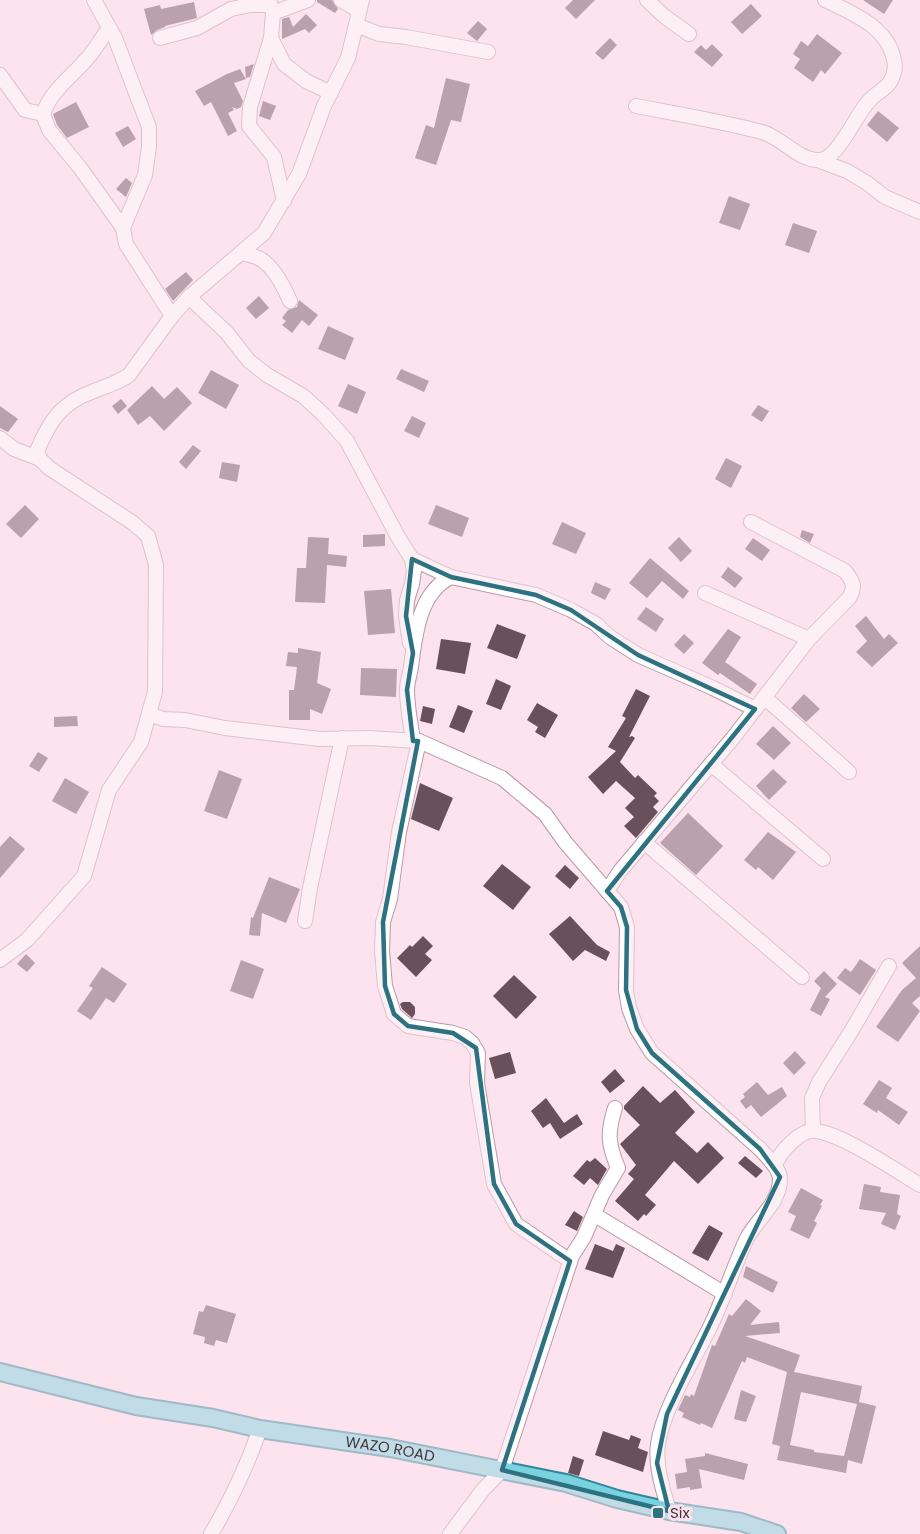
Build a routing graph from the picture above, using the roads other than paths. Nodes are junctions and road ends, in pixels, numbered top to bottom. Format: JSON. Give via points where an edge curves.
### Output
{"nodes":[{"id":1,"x":94,"y":0,"type":"edge"},
{"id":2,"x":308,"y":0,"type":"edge"},
{"id":3,"x":341,"y":0,"type":"edge"},
{"id":4,"x":647,"y":0,"type":"edge"},
{"id":5,"x":825,"y":0,"type":"edge"},
{"id":6,"x":270,"y":6,"type":"edge"},
{"id":7,"x":359,"y":12,"type":"edge"},
{"id":8,"x":109,"y":28,"type":"junction"},
{"id":9,"x":689,"y":34,"type":"dead end"},
{"id":10,"x":160,"y":38,"type":"dead end"},
{"id":11,"x":271,"y":38,"type":"junction"},
{"id":12,"x":488,"y":52,"type":"dead end"},
{"id":13,"x":0,"y":75,"type":"edge"},
{"id":14,"x":331,"y":93,"type":"junction"},
{"id":15,"x":636,"y":106,"type":"dead end"},
{"id":16,"x":43,"y":114,"type":"junction"},
{"id":17,"x":820,"y":160,"type":"junction"},
{"id":18,"x":284,"y":201,"type":"junction"},
{"id":19,"x":920,"y":212,"type":"edge"},
{"id":20,"x":123,"y":228,"type":"junction"},
{"id":21,"x":243,"y":253,"type":"junction"},
{"id":22,"x":189,"y":297,"type":"junction"},
{"id":23,"x":290,"y":301,"type":"dead end"},
{"id":24,"x":172,"y":316,"type":"junction"},
{"id":25,"x":0,"y":438,"type":"edge"},
{"id":26,"x":40,"y":459,"type":"junction"},
{"id":27,"x":751,"y":522,"type":"dead end"},
{"id":28,"x":412,"y":559,"type":"junction"},
{"id":29,"x":451,"y":577,"type":"junction"},
{"id":30,"x":705,"y":593,"type":"dead end"},
{"id":31,"x":809,"y":639,"type":"junction"},
{"id":32,"x":412,"y":653,"type":"junction"},
{"id":33,"x":764,"y":698,"type":"junction"},
{"id":34,"x":755,"y":709,"type":"junction"},
{"id":35,"x":150,"y":714,"type":"junction"},
{"id":36,"x":342,"y":738,"type":"junction"},
{"id":37,"x":416,"y":741,"type":"junction"},
{"id":38,"x":711,"y":764,"type":"junction"},
{"id":39,"x":849,"y":772,"type":"dead end"},
{"id":40,"x":644,"y":842,"type":"junction"},
{"id":41,"x":823,"y":859,"type":"dead end"},
{"id":42,"x":607,"y":891,"type":"junction"},
{"id":43,"x":305,"y":921,"type":"dead end"},
{"id":44,"x":0,"y":960,"type":"edge"},
{"id":45,"x":889,"y":966,"type":"dead end"},
{"id":46,"x":802,"y":976,"type":"dead end"},
{"id":47,"x":615,"y":1108,"type":"dead end"},
{"id":48,"x":813,"y":1130,"type":"junction"},
{"id":49,"x":775,"y":1165,"type":"junction"},
{"id":50,"x":920,"y":1185,"type":"edge"},
{"id":51,"x":594,"y":1215,"type":"junction"},
{"id":52,"x":570,"y":1261,"type":"junction"},
{"id":53,"x":725,"y":1294,"type":"junction"},
{"id":54,"x":0,"y":1372,"type":"edge"},
{"id":55,"x":260,"y":1428,"type":"junction"},
{"id":56,"x":502,"y":1470,"type":"junction"},
{"id":57,"x":669,"y":1511,"type":"junction"},
{"id":58,"x":211,"y":1534,"type":"edge"},
{"id":59,"x":450,"y":1534,"type":"edge"},
{"id":60,"x":777,"y":1534,"type":"edge"}],
"edges":[{"from":1,"to":8,"type":"street"},
{"from":2,"to":6,"type":"street"},
{"from":3,"to":7,"type":"street"},
{"from":4,"to":9,"type":"street"},
{"from":5,"to":17,"type":"street","via":[[872,25],[889,43],[895,72],[889,84],[870,99],[842,142],[830,156]]},
{"from":6,"to":10,"type":"street","via":[[231,9],[197,28]]},
{"from":6,"to":11,"type":"street"},
{"from":7,"to":12,"type":"street","via":[[379,34]]},
{"from":7,"to":14,"type":"street","via":[[348,58]]},
{"from":8,"to":16,"type":"street","via":[[85,61],[56,90]]},
{"from":8,"to":20,"type":"street","via":[[149,127],[146,175]]},
{"from":11,"to":14,"type":"street","via":[[284,64]]},
{"from":11,"to":18,"type":"street","via":[[250,107],[249,126],[274,158]]},
{"from":13,"to":16,"type":"street","via":[[25,110]]},
{"from":14,"to":18,"type":"street"},
{"from":15,"to":17,"type":"street","via":[[764,132],[808,158]]},
{"from":16,"to":20,"type":"street","via":[[49,130]]},
{"from":17,"to":19,"type":"street"},
{"from":18,"to":21,"type":"street","via":[[264,233]]},
{"from":20,"to":24,"type":"street","via":[[126,244]]},
{"from":21,"to":22,"type":"street"},
{"from":21,"to":23,"type":"street","via":[[261,260],[270,269]]},
{"from":22,"to":24,"type":"street"},
{"from":22,"to":28,"type":"street","via":[[227,333],[249,361],[303,396],[335,426]]},
{"from":24,"to":26,"type":"street","via":[[129,375],[59,411],[48,425],[38,451]]},
{"from":25,"to":26,"type":"street","via":[[14,449]]},
{"from":26,"to":35,"type":"street","via":[[148,536],[156,565],[155,692]]},
{"from":27,"to":31,"type":"street","via":[[845,571],[853,580],[849,598]]},
{"from":28,"to":29,"type":"street"},
{"from":28,"to":32,"type":"street","via":[[414,571],[406,616]]},
{"from":29,"to":32,"type":"street","via":[[430,595],[420,616]]},
{"from":29,"to":34,"type":"street","via":[[536,595],[571,610],[638,655]]},
{"from":30,"to":31,"type":"street"},
{"from":31,"to":33,"type":"street"},
{"from":32,"to":37,"type":"street","via":[[407,690]]},
{"from":33,"to":34,"type":"street"},
{"from":33,"to":39,"type":"street"},
{"from":34,"to":38,"type":"street"},
{"from":35,"to":36,"type":"street","via":[[225,728]]},
{"from":35,"to":44,"type":"street","via":[[141,742],[109,790],[84,876],[27,939]]},
{"from":36,"to":37,"type":"street"},
{"from":36,"to":43,"type":"street"},
{"from":37,"to":42,"type":"street","via":[[502,778],[545,814]]},
{"from":37,"to":52,"type":"street","via":[[383,922],[385,986],[394,1014],[408,1026],[453,1033],[468,1039],[476,1048],[481,1115],[494,1184],[516,1224]]},
{"from":38,"to":40,"type":"street"},
{"from":38,"to":41,"type":"street"},
{"from":40,"to":42,"type":"street"},
{"from":40,"to":46,"type":"street"},
{"from":42,"to":49,"type":"street","via":[[621,907],[627,927],[626,990],[637,1029],[652,1053]]},
{"from":45,"to":48,"type":"street","via":[[819,1082],[812,1098]]},
{"from":47,"to":51,"type":"street","via":[[609,1141],[618,1168]]},
{"from":48,"to":49,"type":"street","via":[[800,1135]]},
{"from":48,"to":50,"type":"street","via":[[835,1136]]},
{"from":49,"to":53,"type":"street","via":[[780,1177],[777,1191],[748,1236]]},
{"from":51,"to":52,"type":"street"},
{"from":51,"to":53,"type":"street"},
{"from":52,"to":56,"type":"street"},
{"from":53,"to":57,"type":"street","via":[[667,1414],[658,1443],[657,1463]]},
{"from":54,"to":55,"type":"main road","name":"WAZO ROAD","via":[[136,1406]]},
{"from":55,"to":56,"type":"main road","name":"WAZO ROAD"},
{"from":55,"to":58,"type":"street","via":[[240,1480]]},
{"from":56,"to":57,"type":"main road","name":"WAZO ROAD"},
{"from":56,"to":59,"type":"street"},
{"from":57,"to":60,"type":"main road","name":"WAZO ROAD","via":[[741,1521]]}]}
